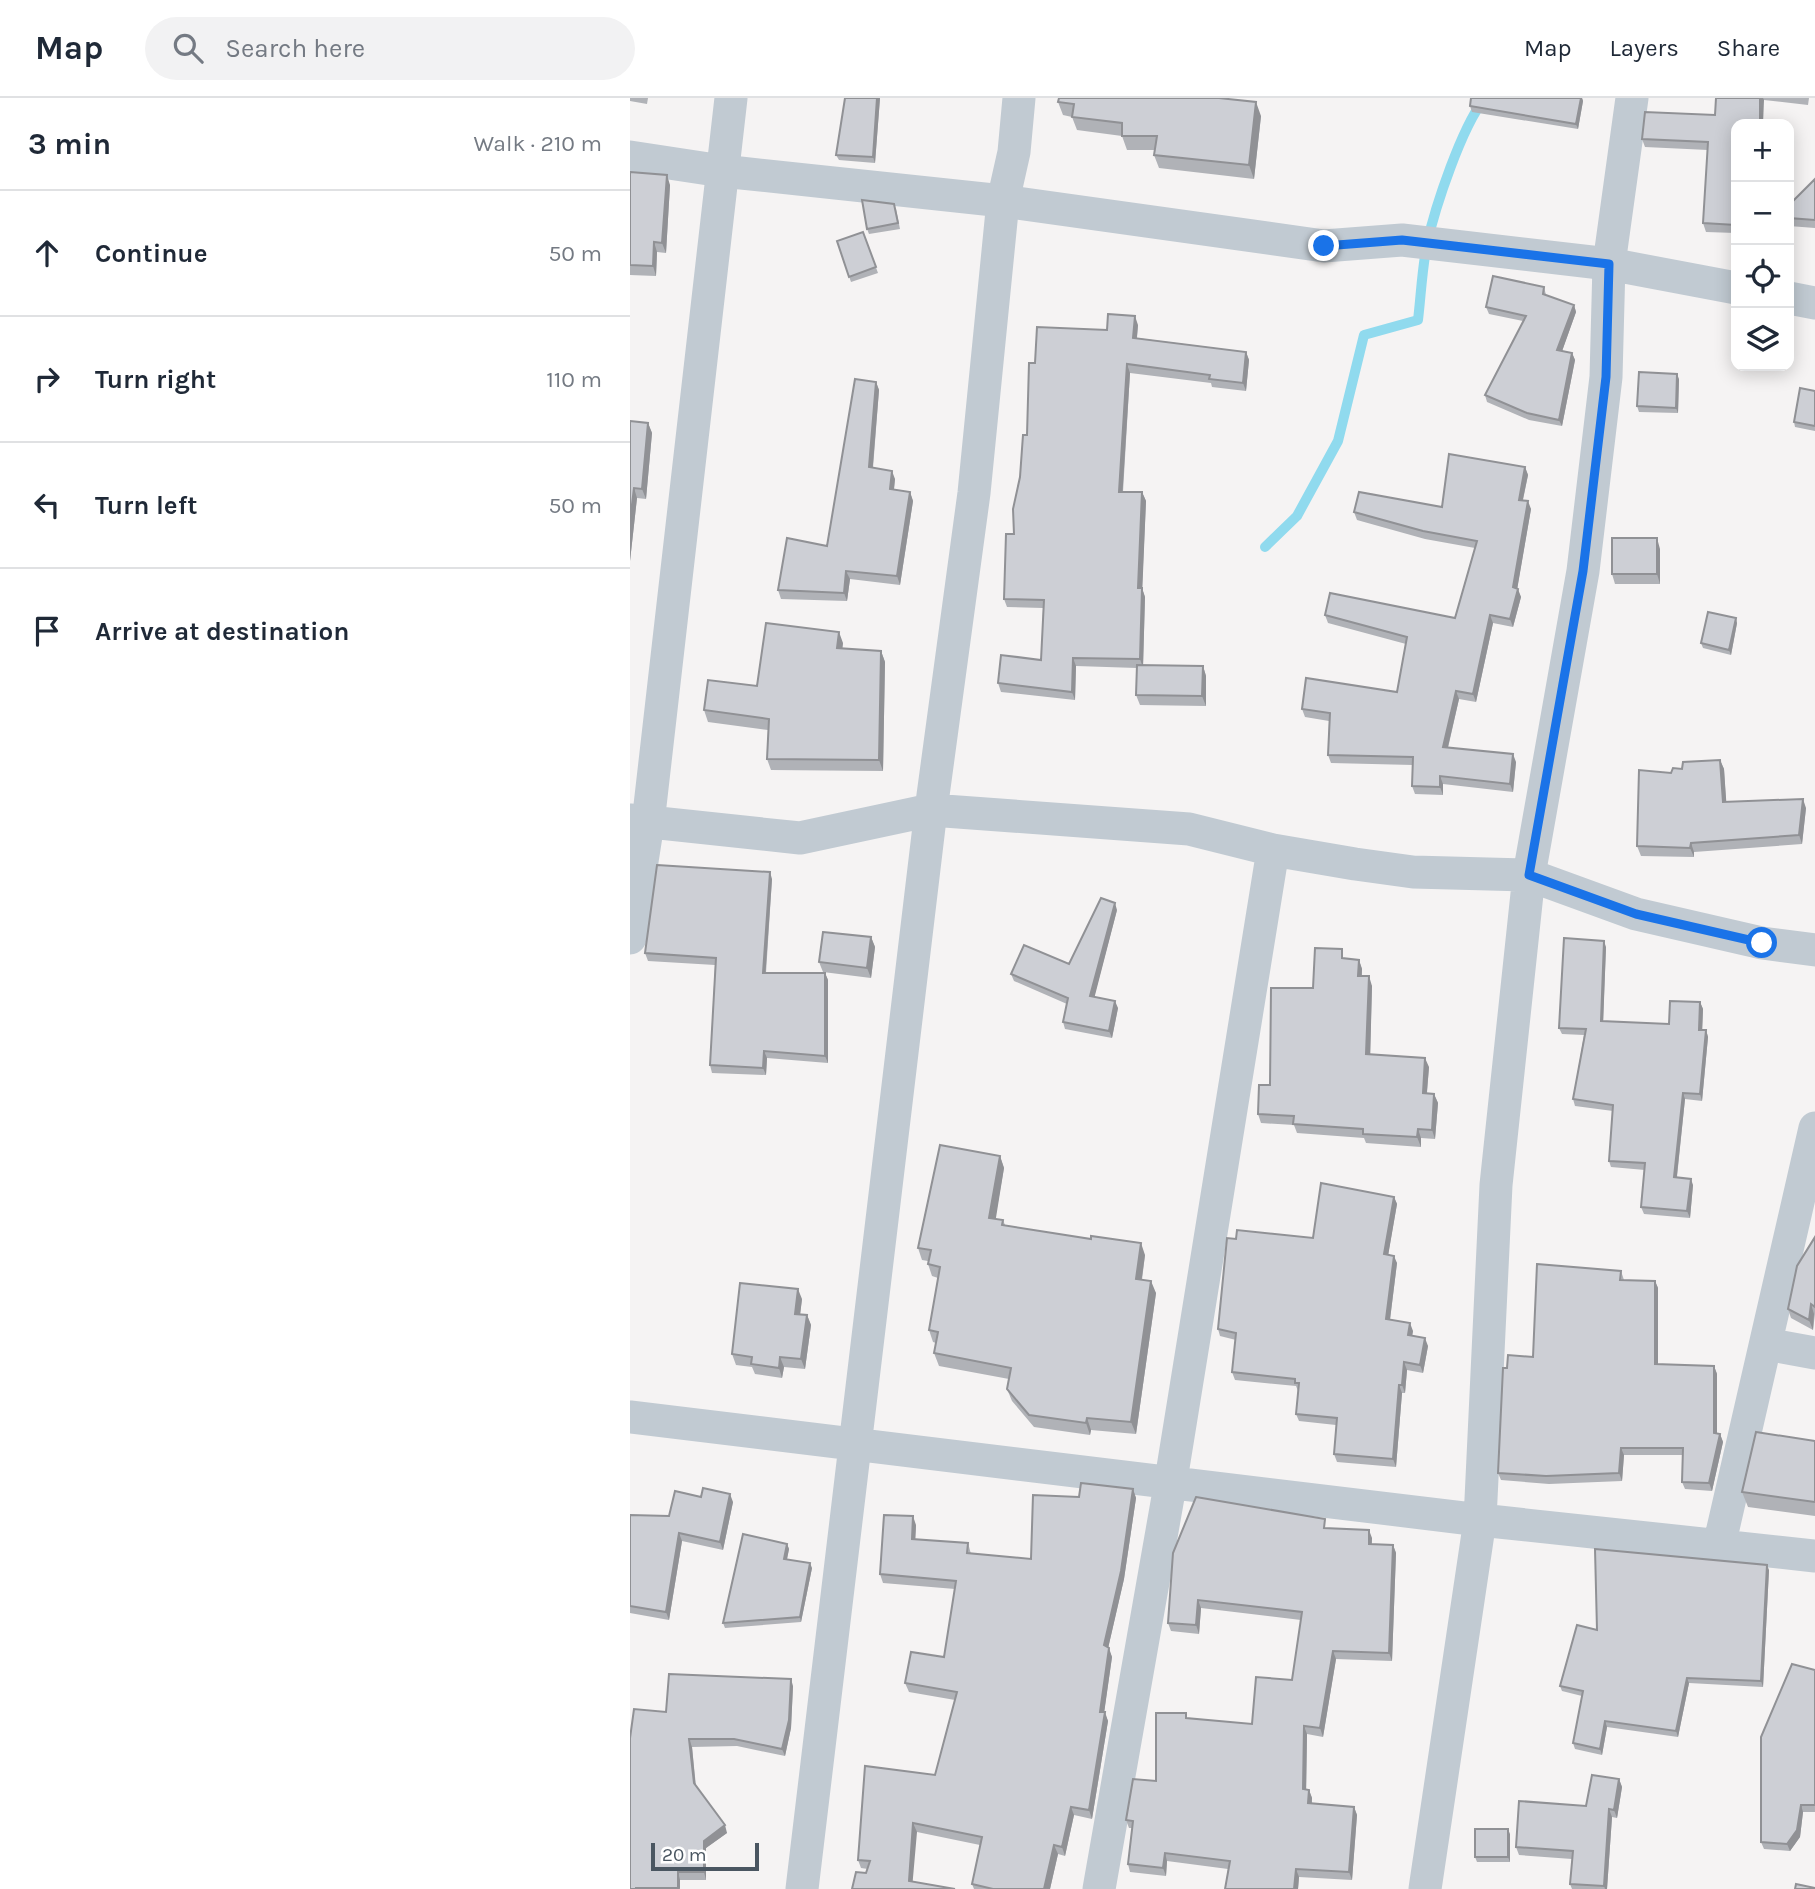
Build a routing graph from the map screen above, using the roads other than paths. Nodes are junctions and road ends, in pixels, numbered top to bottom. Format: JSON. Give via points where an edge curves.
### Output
{"nodes":[{"id":1,"x":731,"y":98,"type":"edge"},
{"id":2,"x":1019,"y":98,"type":"edge"},
{"id":3,"x":1632,"y":98,"type":"edge"},
{"id":4,"x":630,"y":157,"type":"edge"},
{"id":5,"x":722,"y":171,"type":"junction"},
{"id":6,"x":1003,"y":201,"type":"junction"},
{"id":7,"x":1609,"y":264,"type":"junction"},
{"id":8,"x":1731,"y":287,"type":"edge"},
{"id":9,"x":1794,"y":299,"type":"edge"},
{"id":10,"x":1815,"y":303,"type":"edge"},
{"id":11,"x":931,"y":810,"type":"junction"},
{"id":12,"x":639,"y":821,"type":"edge"},
{"id":13,"x":1273,"y":850,"type":"junction"},
{"id":14,"x":1529,"y":875,"type":"junction"},
{"id":15,"x":630,"y":938,"type":"edge"},
{"id":16,"x":1815,"y":950,"type":"edge"},
{"id":17,"x":1815,"y":1128,"type":"edge"},
{"id":18,"x":1766,"y":1344,"type":"junction"},
{"id":19,"x":1815,"y":1353,"type":"edge"},
{"id":20,"x":630,"y":1417,"type":"edge"},
{"id":21,"x":858,"y":1443,"type":"junction"},
{"id":22,"x":1171,"y":1480,"type":"junction"},
{"id":23,"x":1480,"y":1520,"type":"junction"},
{"id":24,"x":1719,"y":1546,"type":"junction"},
{"id":25,"x":1815,"y":1556,"type":"edge"},
{"id":26,"x":802,"y":1889,"type":"edge"},
{"id":27,"x":1099,"y":1889,"type":"edge"},
{"id":28,"x":1425,"y":1889,"type":"edge"}],
"edges":[{"from":1,"to":5,"type":"street"},
{"from":2,"to":6,"type":"street"},
{"from":3,"to":7,"type":"street"},
{"from":4,"to":5,"type":"street"},
{"from":5,"to":6,"type":"street"},
{"from":5,"to":12,"type":"street"},
{"from":6,"to":7,"type":"street","via":[[1324,246],[1402,240]]},
{"from":6,"to":11,"type":"street","via":[[974,493]]},
{"from":7,"to":8,"type":"street"},
{"from":7,"to":14,"type":"street","via":[[1606,377],[1583,571]]},
{"from":9,"to":10,"type":"street"},
{"from":11,"to":12,"type":"street","via":[[800,838]]},
{"from":11,"to":13,"type":"street","via":[[1189,829]]},
{"from":11,"to":21,"type":"street"},
{"from":12,"to":15,"type":"street"},
{"from":13,"to":14,"type":"street","via":[[1413,872]]},
{"from":13,"to":22,"type":"street"},
{"from":14,"to":16,"type":"street","via":[[1636,914],[1762,943]]},
{"from":14,"to":23,"type":"street","via":[[1496,1185]]},
{"from":17,"to":18,"type":"street"},
{"from":18,"to":19,"type":"street"},
{"from":18,"to":24,"type":"street"},
{"from":20,"to":21,"type":"street"},
{"from":21,"to":22,"type":"street"},
{"from":21,"to":26,"type":"street"},
{"from":22,"to":23,"type":"street"},
{"from":22,"to":27,"type":"street"},
{"from":23,"to":24,"type":"street"},
{"from":23,"to":28,"type":"street"},
{"from":24,"to":25,"type":"street"}]}
